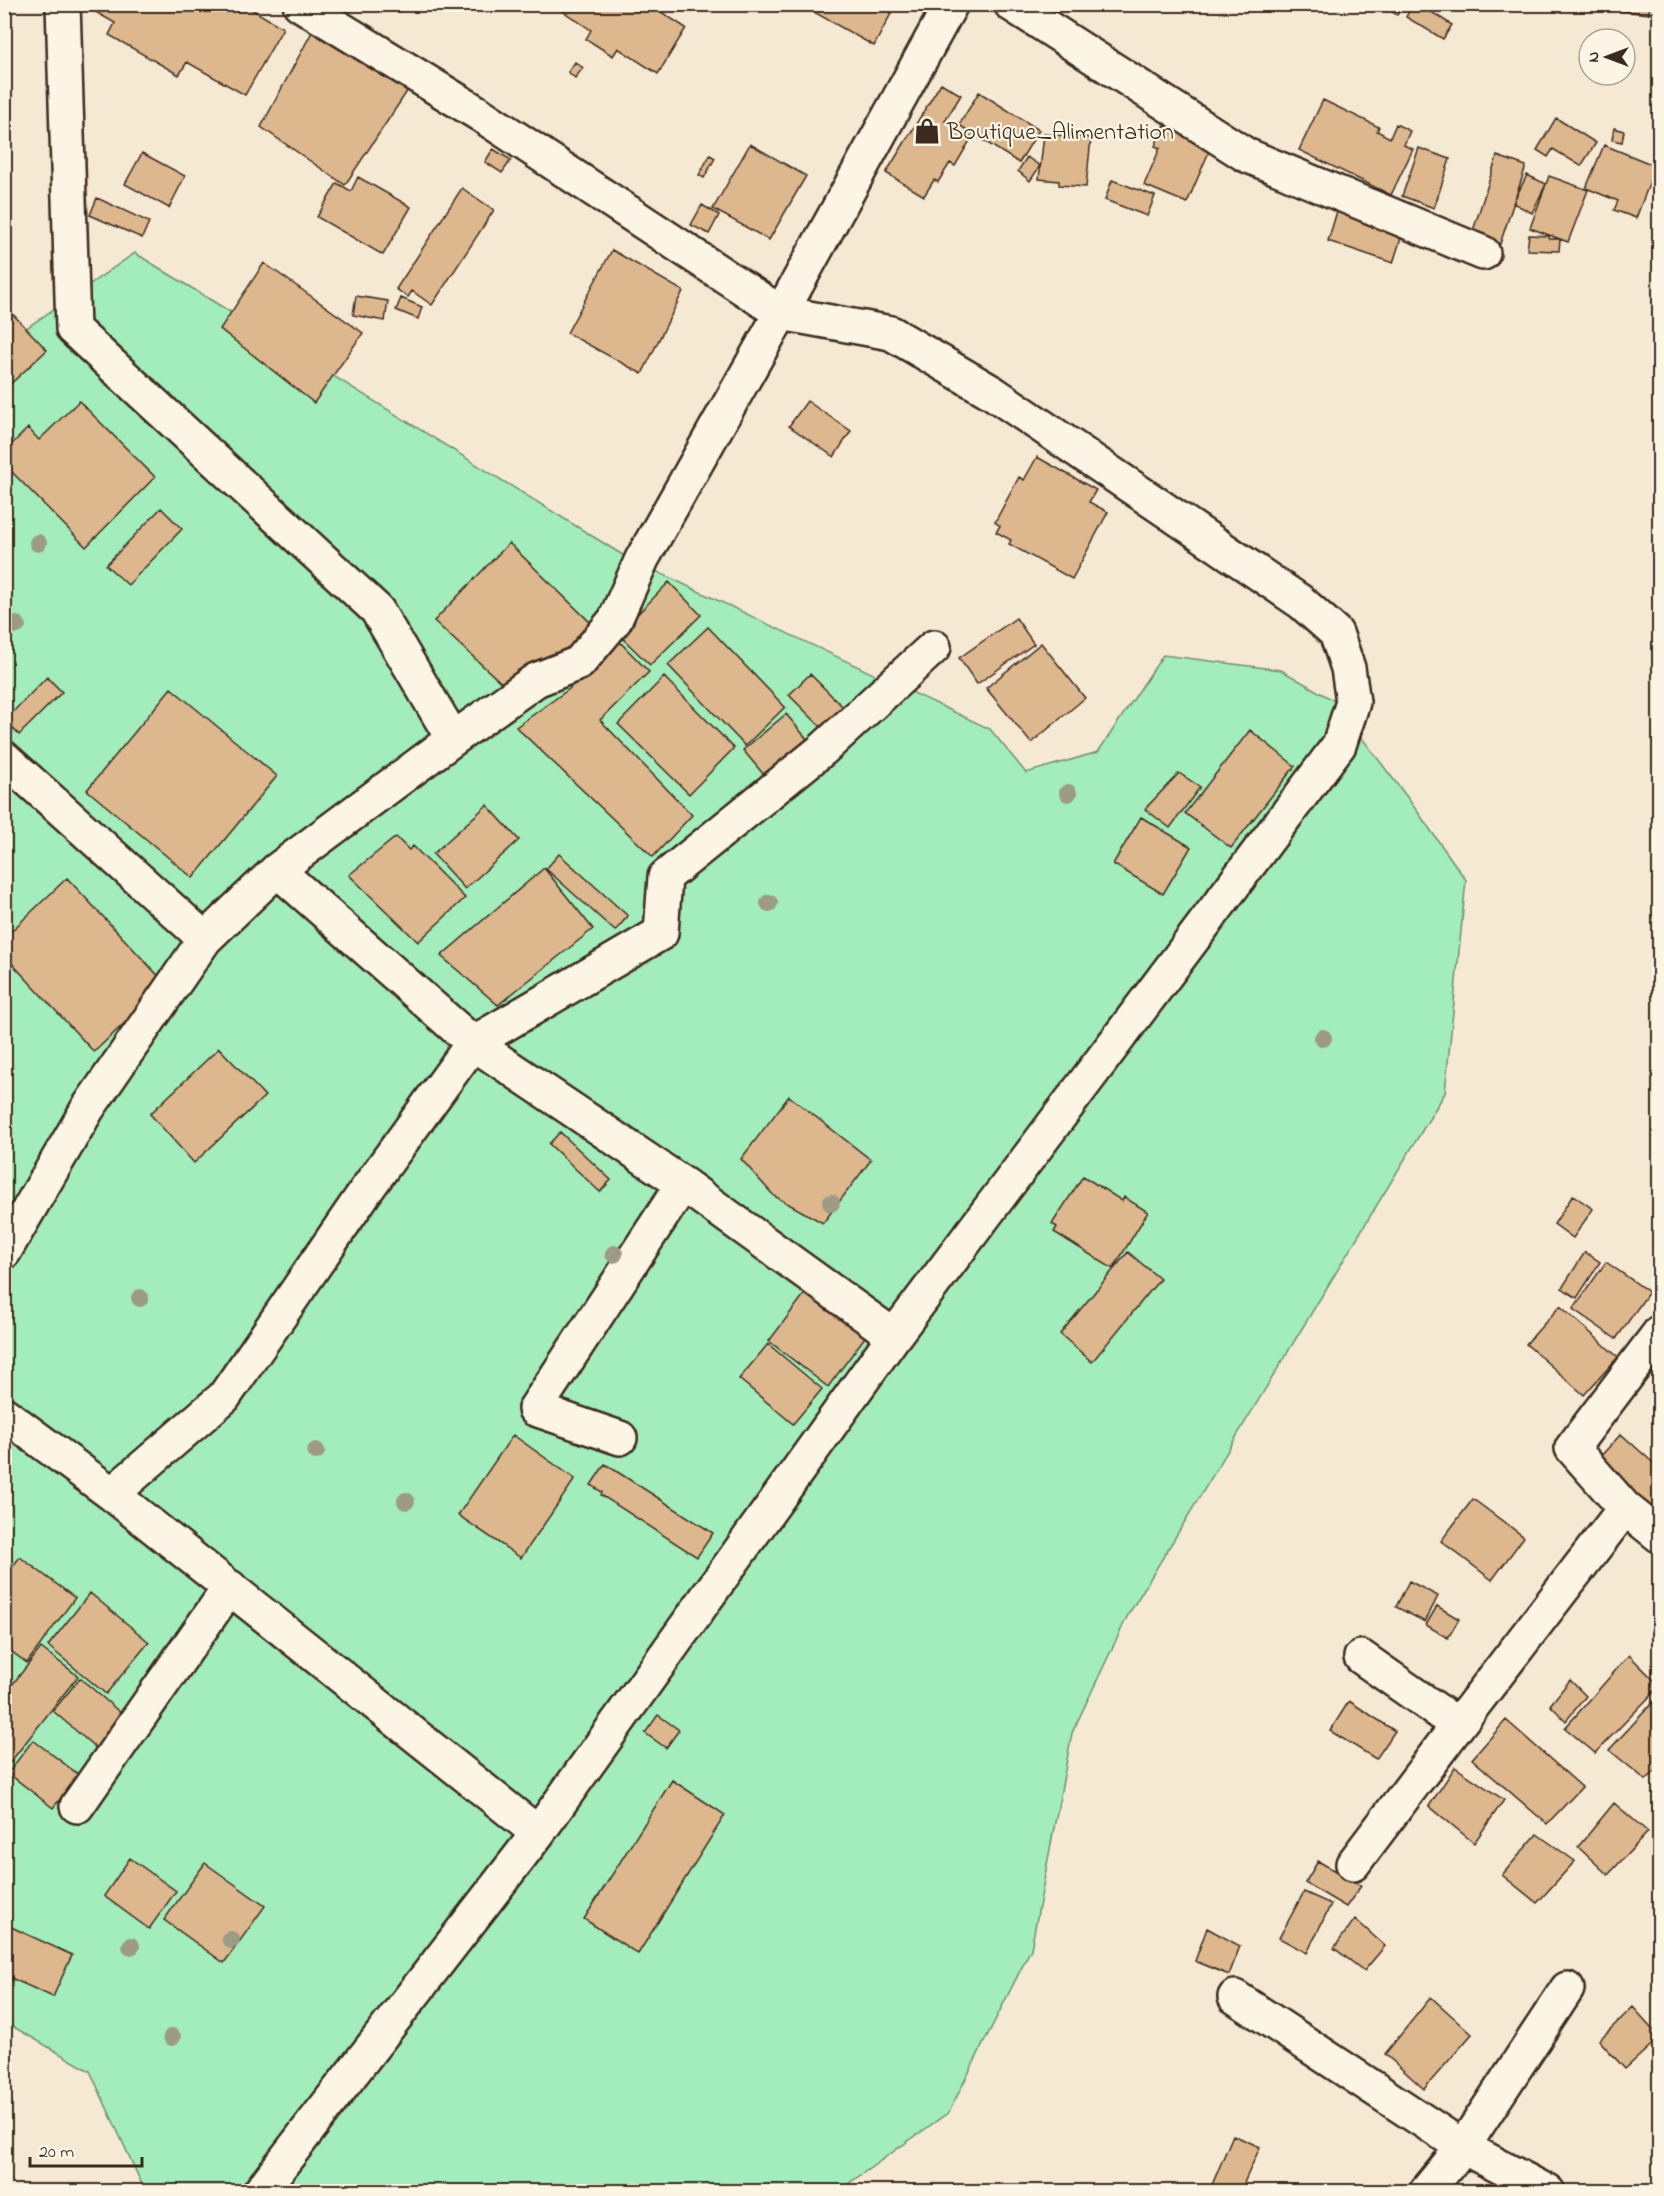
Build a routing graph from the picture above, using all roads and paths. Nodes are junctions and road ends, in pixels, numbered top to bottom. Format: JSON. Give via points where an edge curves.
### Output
{"nodes":[{"id":1,"x":63,"y":4,"type":"edge"},
{"id":2,"x":300,"y":4,"type":"edge"},
{"id":3,"x":951,"y":4,"type":"edge"},
{"id":4,"x":1011,"y":4,"type":"edge"},
{"id":5,"x":1483,"y":253,"type":"dead end"},
{"id":6,"x":781,"y":313,"type":"junction"},
{"id":7,"x":934,"y":647,"type":"dead end"},
{"id":8,"x":453,"y":739,"type":"junction"},
{"id":9,"x":4,"y":758,"type":"edge"},
{"id":10,"x":277,"y":870,"type":"junction"},
{"id":11,"x":205,"y":939,"type":"junction"},
{"id":12,"x":473,"y":1043,"type":"junction"},
{"id":13,"x":683,"y":1184,"type":"junction"},
{"id":14,"x":4,"y":1252,"type":"edge"},
{"id":15,"x":1659,"y":1332,"type":"edge"},
{"id":16,"x":894,"y":1335,"type":"junction"},
{"id":17,"x":4,"y":1414,"type":"edge"},
{"id":18,"x":620,"y":1438,"type":"dead end"},
{"id":19,"x":112,"y":1494,"type":"junction"},
{"id":20,"x":1625,"y":1508,"type":"junction"},
{"id":21,"x":1659,"y":1536,"type":"edge"},
{"id":22,"x":230,"y":1587,"type":"junction"},
{"id":23,"x":1361,"y":1657,"type":"dead end"},
{"id":24,"x":1458,"y":1725,"type":"junction"},
{"id":25,"x":77,"y":1806,"type":"dead end"},
{"id":26,"x":537,"y":1833,"type":"junction"},
{"id":27,"x":1353,"y":1864,"type":"dead end"},
{"id":28,"x":1567,"y":1989,"type":"dead end"},
{"id":29,"x":1235,"y":1998,"type":"dead end"},
{"id":30,"x":1463,"y":2147,"type":"junction"},
{"id":31,"x":260,"y":2192,"type":"edge"},
{"id":32,"x":1426,"y":2192,"type":"edge"},
{"id":33,"x":1548,"y":2192,"type":"edge"}],
"edges":[{"from":1,"to":8,"type":"street","via":[[73,329],[377,610]]},
{"from":2,"to":6,"type":"street","via":[[481,115]]},
{"from":3,"to":6,"type":"street"},
{"from":4,"to":5,"type":"street","via":[[1246,155]]},
{"from":6,"to":8,"type":"street","via":[[642,559],[615,620],[579,663],[536,680]]},
{"from":6,"to":16,"type":"street","via":[[891,333],[993,393],[1215,543],[1301,602],[1336,633],[1348,668],[1353,702],[1339,745]]},
{"from":7,"to":12,"type":"street","via":[[822,750],[665,877],[661,933]]},
{"from":8,"to":10,"type":"street"},
{"from":9,"to":11,"type":"street"},
{"from":10,"to":11,"type":"street"},
{"from":10,"to":12,"type":"street"},
{"from":11,"to":14,"type":"street","via":[[88,1108]]},
{"from":12,"to":13,"type":"street"},
{"from":12,"to":19,"type":"street","via":[[224,1397]]},
{"from":13,"to":16,"type":"street"},
{"from":13,"to":18,"type":"street","via":[[535,1409]]},
{"from":15,"to":20,"type":"street","via":[[1572,1448]]},
{"from":16,"to":26,"type":"street"},
{"from":17,"to":19,"type":"street"},
{"from":19,"to":22,"type":"street"},
{"from":20,"to":21,"type":"street"},
{"from":20,"to":24,"type":"street"},
{"from":22,"to":25,"type":"street"},
{"from":22,"to":26,"type":"street"},
{"from":23,"to":24,"type":"street"},
{"from":24,"to":27,"type":"street"},
{"from":26,"to":31,"type":"street"},
{"from":28,"to":30,"type":"street"},
{"from":29,"to":30,"type":"street"},
{"from":30,"to":32,"type":"street"},
{"from":30,"to":33,"type":"street"}]}
